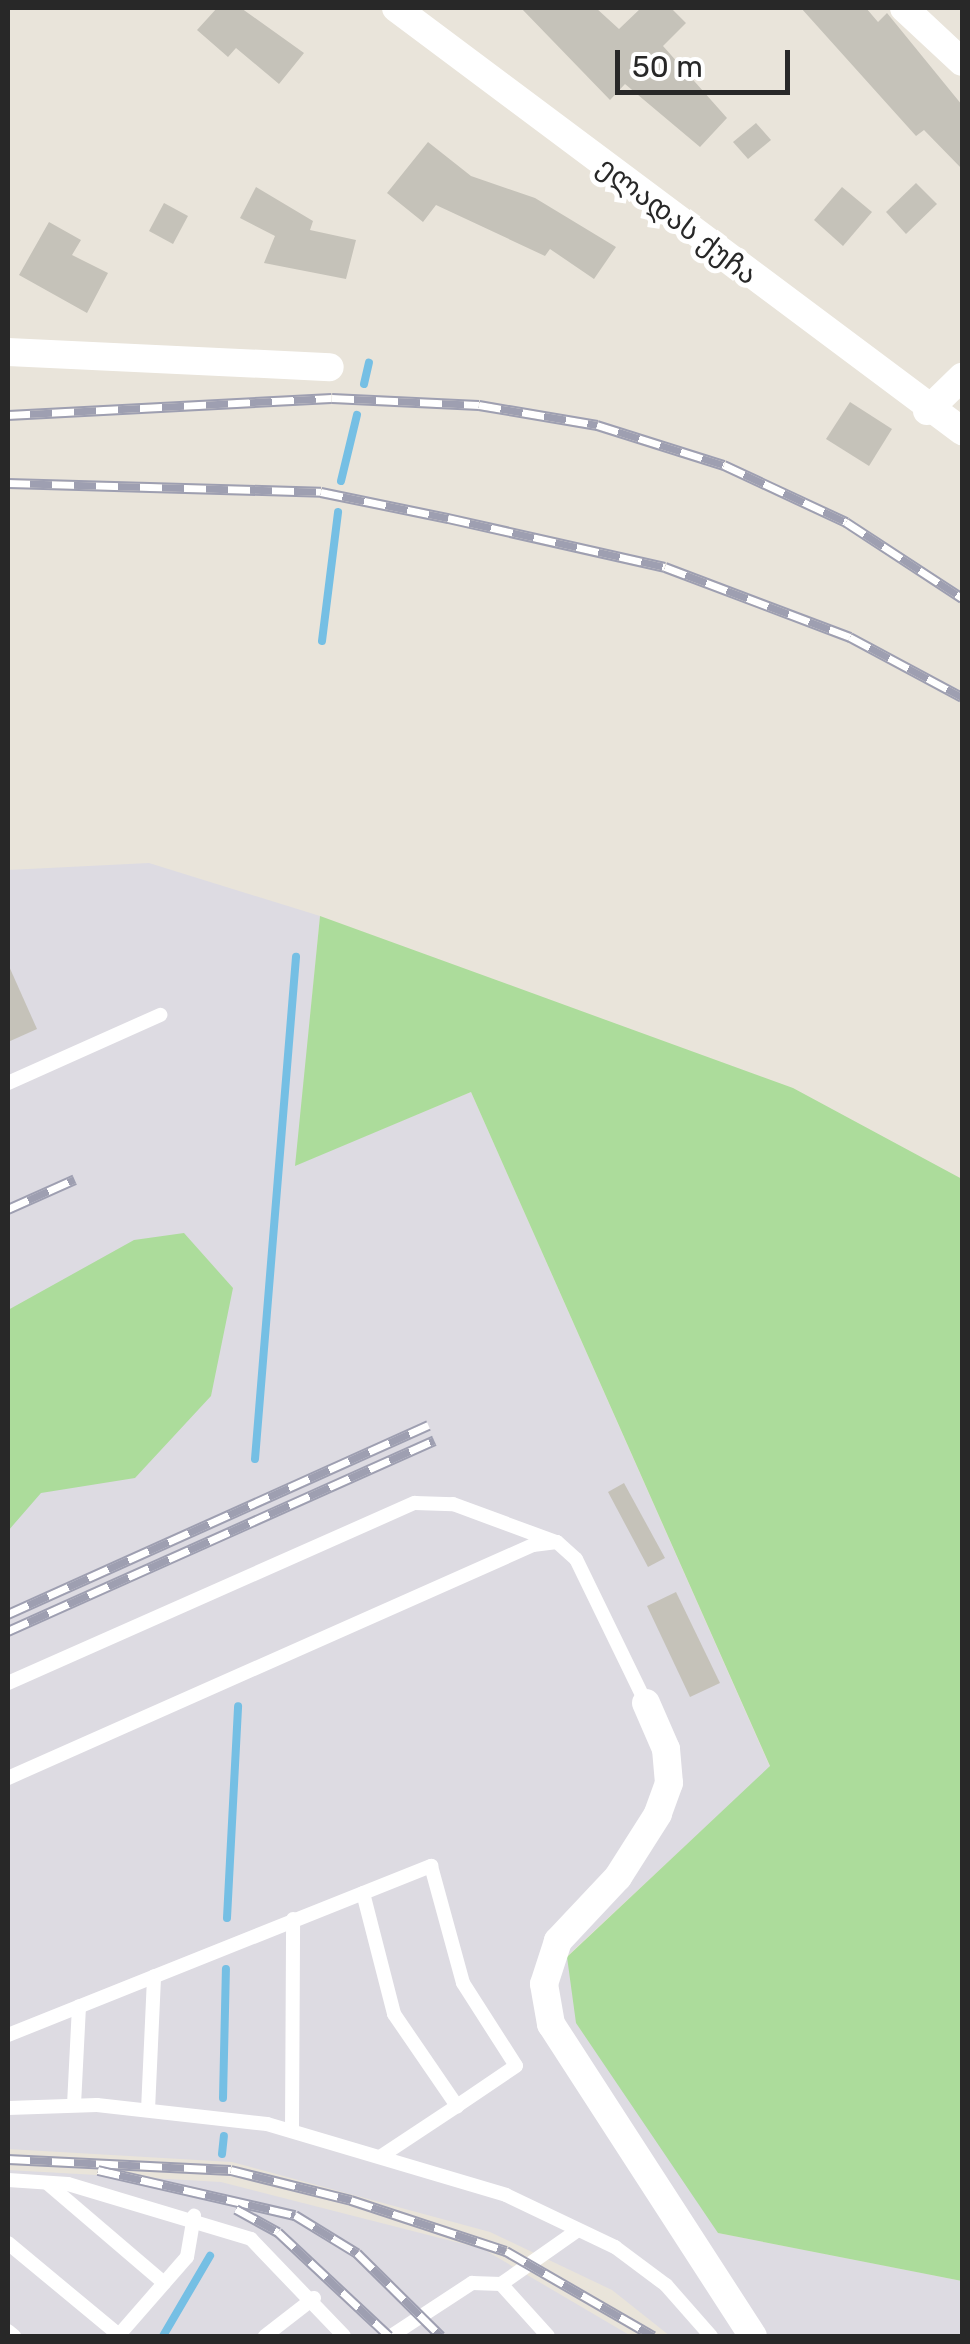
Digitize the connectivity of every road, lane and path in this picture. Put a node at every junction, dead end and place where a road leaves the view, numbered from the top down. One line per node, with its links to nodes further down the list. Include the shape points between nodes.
1 (396, 8): 7 (street, ელადას ქუჩა)
2 (904, 8): 3 (street)
3 (962, 62)
4 (8, 352): 5 (street)
5 (330, 367)
6 (962, 377): 7 (street)
7 (927, 411): 8 (street, ელადას ქუჩა)
8 (962, 430)
9 (160, 1016): 10 (lane)
10 (8, 1083)
11 (557, 1542): 12 (lane, via 453,1504 414,1503); 13 (lane, via 576,1559); 14 (lane)
12 (8, 1683)
13 (646, 1703): 42 (street, via 666,1749 669,1783 658,1814 618,1877 558,1941 544,1984 551,2024)
14 (8, 1778)
15 (363, 1892): 16 (lane); 21 (lane, via 394,2014); 21 (lane, via 431,1866 463,1983 516,2066)
16 (293, 1919): 17 (lane); 24 (lane)
17 (154, 1976): 18 (lane); 23 (lane)
18 (79, 2006): 19 (lane); 20 (lane)
19 (8, 2036)
20 (74, 2106): 22 (lane); 23 (lane)
21 (457, 2106): 25 (lane)
22 (8, 2108)
23 (148, 2110): 24 (lane)
24 (292, 2131): 25 (lane)
25 (380, 2157): 29 (lane, via 506,2195)
26 (8, 2180): 27 (lane)
27 (46, 2182): 28 (lane); 31 (lane)
28 (194, 2216): 31 (lane, via 187,2257); 33 (lane, via 251,2239)
29 (578, 2230): 32 (lane); 41 (lane, via 666,2285)
30 (8, 2242): 36 (lane)
31 (164, 2283): 36 (lane)
32 (501, 2284): 39 (lane, via 450,2291); 40 (lane)
33 (314, 2298): 37 (lane); 38 (lane)
34 (8, 2331): 35 (lane)
35 (14, 2336)
36 (118, 2336)
37 (265, 2336)
38 (344, 2336)
39 (391, 2336)
40 (548, 2336)
41 (711, 2336)
42 (753, 2336)

